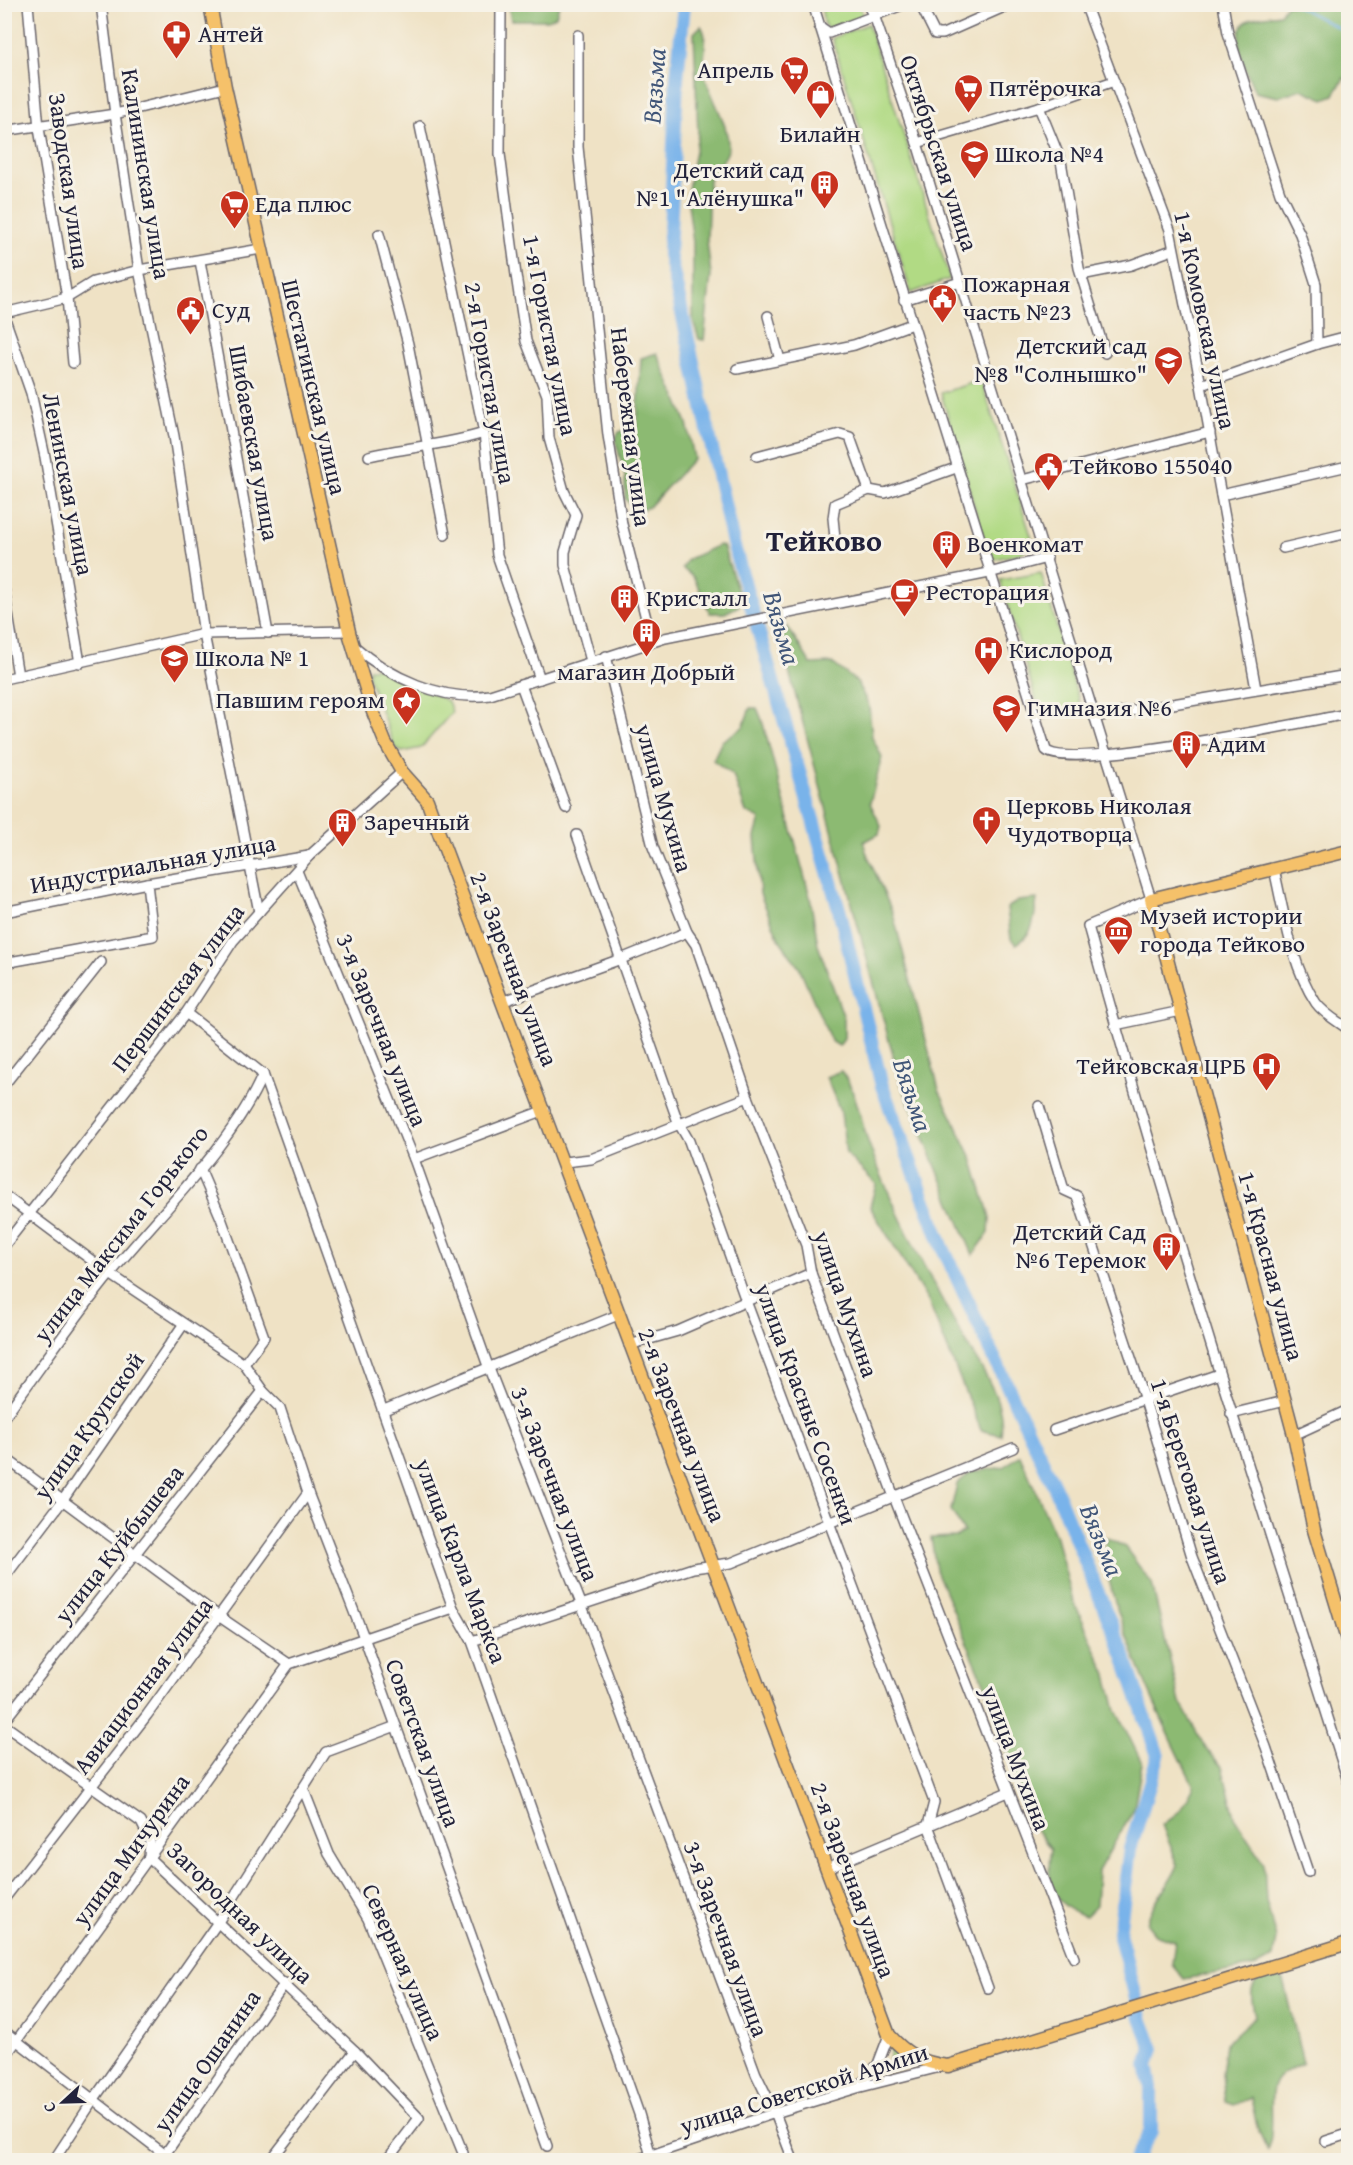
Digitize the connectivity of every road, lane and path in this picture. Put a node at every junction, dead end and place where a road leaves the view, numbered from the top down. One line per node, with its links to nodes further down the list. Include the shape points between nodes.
1 (28, 4): 20 (street, Заводская улица)
2 (101, 4): 18 (street, Калининская улица)
3 (210, 4): 16 (main road, Шестагинская улица)
4 (813, 4): 13 (street)
5 (867, 4): 12 (street, Октябрьская улица)
6 (905, 4): 12 (street)
7 (920, 4): 8 (street, via 935,34 943,34)
8 (1011, 4)
9 (1085, 4): 15 (street, 1-я Комовская улица)
10 (1223, 4): 36 (street, via 1228,33 1280,193 1300,234 1316,284)
11 (501, 7): 64 (street, 1-я Гористая улица, via 500,154 516,275 526,341 547,395 549,438 564,491 576,515 565,565)
12 (875, 18): 13 (street, via 829,33); 22 (street, Октябрьская улица)
13 (819, 25): 31 (street)
14 (578, 35): 62 (street, Набережная улица, via 578,147 609,435 622,524)
15 (1114, 81): 17 (street); 25 (street, 1-я Комовская улица, via 1170,230)
16 (225, 87): 18 (street); 24 (main road, Шестагинская улица)
17 (1039, 107): 22 (street); 28 (street, via 1061,160)
18 (115, 114): 20 (street); 27 (street, Калининская улица)
19 (420, 126): 43 (street, 2-я Гористая улица)
20 (39, 128): 21 (street); 30 (street, Заводская улица)
21 (4, 131)
22 (917, 143): 29 (street, Октябрьская улица)
23 (379, 234): 44 (street, via 408,344)
24 (261, 249): 26 (street); 61 (main road, Шестагинская улица)
25 (1173, 250): 28 (street, via 1131,265); 41 (street, 1-я Комовская улица)
26 (200, 261): 27 (street); 59 (street, Шибаевская улица)
27 (140, 270): 30 (street, via 93,282); 60 (street, Калининская улица, via 174,436)
28 (1081, 275): 37 (street)
29 (960, 282): 31 (street); 49 (street, Октябрьская улица)
30 (67, 298): 32 (street); 39 (street, Заводская улица)
31 (904, 300): 34 (street)
32 (4, 314): 65 (street, Ленинская улица, via 32,393)
33 (768, 316): 38 (street)
34 (912, 324): 38 (street, via 854,345); 48 (street)
35 (1348, 336): 36 (street)
36 (1317, 344): 41 (street)
37 (1105, 353)
38 (780, 360): 40 (street)
39 (73, 363)
40 (737, 369)
41 (1202, 385): 42 (street, 1-я Комовская улица)
42 (1210, 432): 49 (street); 51 (street, 1-я Комовская улица)
43 (484, 433): 44 (street); 71 (street, 2-я Гористая улица, via 497,555)
44 (427, 444): 45 (street); 53 (street)
45 (369, 456)
46 (757, 456): 50 (street, via 840,434 850,437)
47 (1348, 466): 51 (street)
48 (956, 468): 50 (street, via 885,493); 57 (street)
49 (1022, 480): 56 (street, Октябрьская улица)
50 (869, 490): 54 (street, via 835,504)
51 (1221, 495): 73 (street, 1-я Комовская улица)
52 (1348, 533): 55 (street)
53 (445, 535)
54 (835, 538)
55 (1283, 548)
56 (1047, 558): 57 (street); 75 (street, Октябрьская улица)
57 (989, 573): 62 (street); 76 (street, via 1046,750 1057,756)
58 (4, 589): 69 (street)
59 (268, 633): 60 (street); 61 (street)
60 (204, 634): 65 (street); 82 (street)
61 (350, 638): 66 (street); 67 (main road, Шестагинская улица)
62 (652, 642): 63 (street)
63 (606, 656): 64 (street); 89 (street, улица Мухина, via 653,847)
64 (591, 661): 71 (street)
65 (80, 663): 69 (street)
66 (380, 664): 67 (street); 72 (street, via 420,686 448,695 469,698)
67 (360, 669): 77 (main road, Шестагинская улица, via 373,712)
68 (1348, 675): 73 (street)
69 (18, 676): 70 (street)
70 (4, 679)
71 (540, 679): 72 (street)
72 (521, 685): 78 (street)
73 (1256, 689): 75 (street)
74 (1348, 714): 76 (street, via 1130,753)
75 (1094, 717): 76 (street, Октябрьская улица)
76 (1107, 753): 86 (street, Октябрьская улица)
77 (402, 772): 81 (street, Першинская улица); 93 (main road, 2-я Заречная улица, via 427,801)
78 (566, 808)
79 (577, 835): 90 (street, улица Красные Сосенки)
80 (1348, 855): 83 (main road)
81 (309, 856): 82 (street, Индустриальная улица); 84 (street, Першинская улица)
82 (250, 865): 85 (street, Индустриальная улица); 88 (street)
83 (1274, 869): 86 (main road); 97 (street, via 1306,984 1325,1012)
84 (297, 871): 88 (street, Першинская улица); 104 (street, 3-я Заречная улица)
85 (147, 883): 87 (street, Индустриальная улица); 92 (street, via 153,936)
86 (1151, 899): 94 (main road, 1-я Красная улица); 96 (street, via 1088,926)
87 (4, 912)
88 (259, 912): 95 (street, Першинская улица, via 233,941)
89 (687, 932): 90 (street); 100 (street, улица Мухина, via 696,945)
90 (621, 960): 93 (street); 103 (street, улица Красные Сосенки)
91 (102, 962): 99 (street)
92 (4, 963)
93 (504, 1001): 102 (main road, 2-я Заречная улица)
94 (1181, 1011): 96 (street); 121 (main road, 1-я Красная улица)
95 (186, 1013): 98 (street); 108 (street, Першинская улица)
96 (1115, 1025): 118 (street)
97 (1348, 1029)
98 (263, 1074): 106 (street, улица Максима Горького, via 254,1096); 122 (street, улица Карла Маркса)
99 (4, 1085)
100 (748, 1096): 103 (street); 110 (street, улица Мухина, via 806,1245)
101 (1039, 1106): 120 (street, 1-я Береговая улица, via 1064,1190 1077,1196)
102 (545, 1110): 104 (street); 105 (main road, 2-я Заречная улица)
103 (678, 1122): 105 (street, via 591,1159); 112 (street, улица Красные Сосенки, via 689,1141)
104 (414, 1159): 117 (street, 3-я Заречная улица)
105 (564, 1162): 113 (main road, 2-я Заречная улица)
106 (200, 1169): 111 (street, улица Максима Горького); 116 (street, via 264,1337)
107 (4, 1195): 108 (street)
108 (29, 1213): 109 (street, Першинская улица); 111 (street)
109 (4, 1246)
110 (811, 1273): 112 (street); 131 (street, улица Мухина)
111 (110, 1274): 114 (street); 125 (street, улица Максима Горького)
112 (746, 1301): 115 (street, via 678,1331); 133 (street, улица Красные Сосенки)
113 (618, 1315): 115 (main road, 2-я Заречная улица); 117 (street)
114 (183, 1325): 116 (street); 132 (street, улица Крупской)
115 (629, 1346): 135 (main road, 2-я Заречная улица)
116 (244, 1364): 119 (street, Советская улица)
117 (488, 1366): 122 (street); 138 (street, 3-я Заречная улица)
118 (1219, 1374): 120 (street); 124 (street)
119 (263, 1391): 130 (street, Советская улица, via 280,1408); 134 (street, улица Куйбышева)
120 (1145, 1400): 126 (street); 155 (street, 1-я Береговая улица, via 1192,1557 1266,1747)
121 (1285, 1401): 124 (street); 127 (main road, 1-я Красная улица)
122 (384, 1410): 139 (street, улица Карла Маркса)
123 (1348, 1410): 127 (street)
124 (1231, 1414): 148 (street)
125 (4, 1417)
126 (1054, 1430)
127 (1294, 1436): 140 (main road, 1-я Красная улица, via 1314,1530)
128 (1013, 1448): 131 (street)
129 (4, 1457): 132 (street)
130 (308, 1493): 141 (street, Авиационная улица); 142 (street, Советская улица)
131 (894, 1497): 133 (street); 151 (street, улица Мухина)
132 (63, 1500): 134 (street); 136 (street, улица Крупской)
133 (830, 1524): 135 (street, via 731,1563); 152 (street, улица Красные Сосенки, via 934,1802)
134 (136, 1556): 141 (street); 146 (street, улица Куйбышева)
135 (713, 1565): 138 (street, via 693,1568); 154 (main road, 2-я Заречная улица)
136 (4, 1578)
137 (1348, 1602): 140 (street)
138 (582, 1606): 143 (street); 170 (street, 3-я Заречная улица, via 756,2074)
139 (453, 1608): 142 (street); 143 (street, улица Карла Маркса)
140 (1337, 1609): 144 (main road, 1-я Красная улица)
141 (219, 1617): 145 (street); 149 (street, Авиационная улица)
142 (365, 1640): 145 (street); 147 (street, Советская улица)
143 (472, 1641): 175 (street, улица Карла Маркса)
144 (1348, 1643)
145 (289, 1664): 153 (street, улица Мичурина)
146 (4, 1723): 149 (street, Загородная улица)
147 (396, 1726): 150 (street, via 326,1752); 173 (street, Советская улица)
148 (1348, 1781)
149 (91, 1788): 153 (street, Загородная улица, via 141,1822 150,1840); 156 (street, Авиационная улица)
150 (303, 1788): 157 (street); 174 (street, Северная улица, via 329,1854 368,1919)
151 (1008, 1792): 152 (street); 159 (street, улица Мухина)
152 (928, 1825): 154 (street); 161 (street, улица Красные Сосенки)
153 (149, 1858): 157 (street, Загородная улица); 164 (street, улица Мичурина)
154 (826, 1868): 163 (main road, 2-я Заречная улица)
155 (1308, 1872)
156 (4, 1899)
157 (218, 1922): 160 (street, Загородная улица); 169 (street)
158 (1348, 1943): 167 (main road)
159 (1074, 1958)
160 (285, 1983): 165 (street, Загородная улица); 176 (street, улица Ошанина)
161 (988, 1988)
162 (4, 2031): 164 (street)
163 (889, 2035): 167 (main road, 2-я Заречная улица, via 913,2056); 168 (street, via 878,2064)
164 (18, 2041): 166 (street, улица Мичурина); 169 (street)
165 (355, 2051): 178 (street); 179 (street, Загородная улица, via 419,2118)
166 (4, 2058)
167 (948, 2066): 168 (street, улица Советской Армии)
168 (858, 2088): 170 (street, улица Советской Армии)
169 (94, 2099): 176 (street); 177 (street)
170 (775, 2113): 175 (street, улица Советской Армии); 181 (street, 3-я Заречная улица)
171 (1348, 2134): 172 (street)
172 (1326, 2141)
173 (546, 2146)
174 (463, 2153)
175 (651, 2156): 180 (street, улица Советской Армии)
176 (166, 2159)
177 (54, 2160)
178 (271, 2160)
179 (387, 2160)
180 (637, 2160)
181 (793, 2160)

